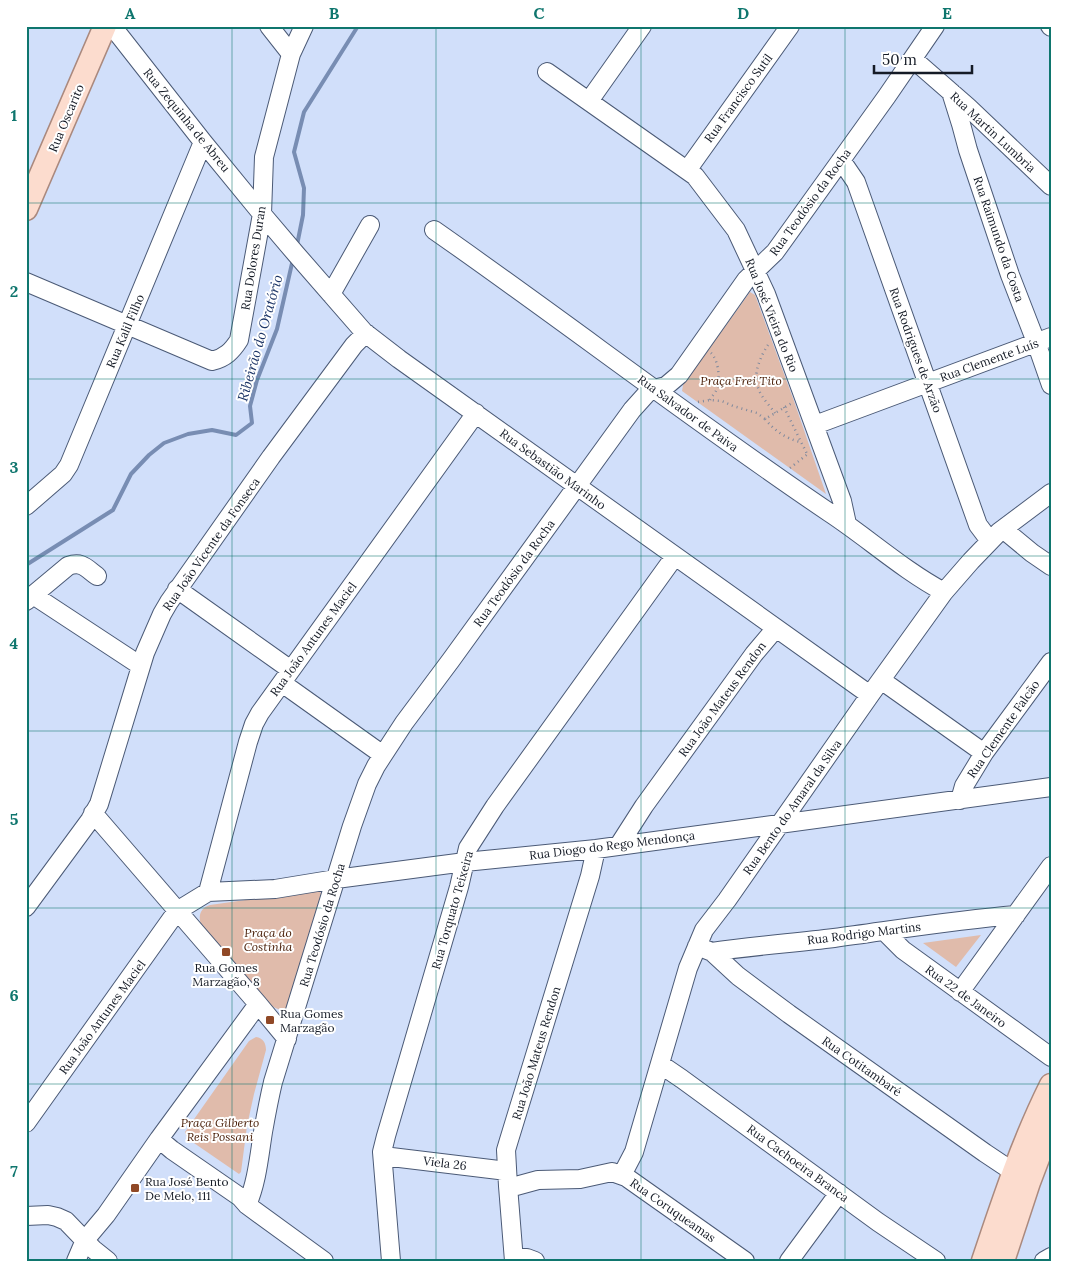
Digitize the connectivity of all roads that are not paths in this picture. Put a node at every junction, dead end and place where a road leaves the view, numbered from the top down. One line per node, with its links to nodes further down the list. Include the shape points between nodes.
1 (105, 26): 17 (main road, Rua Oscarito)
2 (112, 26): 13 (street, Rua Zequinha de Abreu)
3 (269, 26): 8 (street)
4 (304, 26): 8 (street, Rua Dolores Duran)
5 (642, 26): 12 (street)
6 (790, 26): 15 (street, Rua Francisco Sutil)
7 (929, 29): 9 (street, Rua Teodósio da Rocha)
8 (291, 54): 18 (street, Rua Dolores Duran, via 264,157)
9 (913, 59): 11 (street, Rua Martin Lumbria); 14 (street, Rua Teodósio da Rocha)
10 (547, 72): 12 (street, Rua José Vieira do Rio)
11 (951, 92): 16 (street, Rua Martin Lumbria); 26 (street, Rua Raimundo da Costa, via 1010,275)
12 (589, 101): 15 (street, Rua José Vieira do Rio)
13 (203, 142): 18 (street, Rua Zequinha de Abreu); 24 (street, Rua Kalil Filho)
14 (841, 160): 21 (street, Rua Teodósio da Rocha, via 775,252); 27 (street, Rua Rodrigues de Arzão, via 856,182)
15 (687, 170): 21 (street, Rua José Vieira do Rio, via 736,230)
16 (1051, 186)
17 (26, 209)
18 (262, 214): 23 (street, Rua Sebastião Marinho); 24 (street, Rua Dolores Duran, via 239,340 228,354 212,361)
19 (370, 225): 23 (street)
20 (434, 230): 29 (street, Rua Salvador de Paiva)
21 (756, 271): 29 (street, Rua Teodósio da Rocha, via 746,280 679,375 666,386); 31 (street, Rua José Vieira do Rio)
22 (26, 282): 24 (street)
23 (331, 294): 25 (street, Rua Sebastião Marinho)
24 (127, 326): 34 (street, Rua Kalil Filho, via 69,465)
25 (366, 333): 30 (street, Rua Sebastião Marinho); 40 (street, Rua João Vicente da Fonseca, via 289,433)
26 (1043, 340): 27 (street, Rua Clemente Luís); 28 (street, Rua Raimundo da Costa)
27 (928, 382): 31 (street, Rua Clemente Luís); 36 (street, Rua Rodrigues de Arzão, via 978,525)
28 (1051, 386)
29 (654, 389): 32 (street, Rua Teodósio da Rocha, via 632,410); 35 (street, Rua Salvador de Paiva)
30 (476, 413): 32 (street, Rua Sebastião Marinho); 46 (street, Rua João Antunes Maciel)
31 (817, 433): 35 (street, Rua José Vieira do Rio)
32 (577, 486): 37 (street, Rua Sebastião Marinho); 50 (street, Rua Teodósio da Rocha)
33 (1051, 493): 36 (street, Rua Bento do Amaral da Silva)
34 (26, 506)
35 (847, 524): 41 (street, Rua Salvador de Paiva)
36 (996, 535): 38 (street, Rua Rodrigues de Arzão); 41 (street, Rua Bento do Amaral da Silva)
37 (674, 556): 43 (street, Rua Sebastião Marinho); 57 (street, Rua Torquato Teixeira, via 495,806 468,848)
38 (1051, 566)
39 (97, 576): 42 (street, via 80,564 74,564)
40 (178, 590): 45 (street, Rua João Vicente da Fonseca, via 162,614); 46 (street)
41 (944, 592): 47 (street, Rua Bento do Amaral da Silva)
42 (30, 598): 45 (street)
43 (776, 628): 48 (street, Rua Sebastião Marinho); 55 (street, Rua João Mateus Rendon, via 730,686)
44 (1051, 662): 49 (street, Rua Clemente Falcão)
45 (141, 666): 53 (street, Rua João Vicente da Fonseca)
46 (287, 676): 50 (street); 60 (street, Rua João Antunes Maciel, via 254,724)
47 (881, 680): 48 (street, Rua Bento do Amaral da Silva); 49 (street)
48 (870, 695): 54 (street, Rua Bento do Amaral da Silva)
49 (984, 753): 52 (street, Rua Clemente Falcão, via 964,786)
50 (383, 755): 59 (street, Rua Teodósio da Rocha, via 367,784)
51 (1051, 787): 52 (street, Rua Diogo do Rego Mendonça)
52 (960, 800): 54 (street, Rua Diogo do Rego Mendonça)
53 (94, 813): 61 (street, Rua João Vicente da Fonseca); 62 (street)
54 (780, 824): 55 (street, Rua Diogo do Rego Mendonça); 65 (street, Rua Bento do Amaral da Silva, via 704,930)
55 (619, 845): 56 (street, Rua Diogo do Rego Mendonça)
56 (596, 849): 57 (street, Rua Diogo do Rego Mendonça); 78 (street, Rua João Mateus Rendon, via 508,1140)
57 (465, 862): 59 (street, Rua Diogo do Rego Mendonça); 75 (street, Rua Torquato Teixeira)
58 (1051, 866): 63 (street)
59 (336, 879): 60 (street, Rua Diogo do Rego Mendonça, via 275,889); 68 (street, Rua Teodósio da Rocha)
60 (208, 892): 62 (street, Rua Diogo do Rego Mendonça)
61 (26, 907)
62 (177, 911): 67 (street); 72 (street, Rua João Antunes Maciel)
63 (1016, 915): 64 (street, Rua Rodrigo Martins); 66 (street)
64 (884, 931): 65 (street, Rua Rodrigo Martins); 66 (street, Rua 22 de Janeiro, via 903,950)
65 (705, 949): 70 (street, Rua Bento do Amaral da Silva, via 688,968); 77 (street, Rua Cotitambaré, via 789,1014)
66 (960, 992): 69 (street, Rua 22 de Janeiro)
67 (258, 1004): 68 (street); 74 (street)
68 (287, 1039): 80 (street, Rua Teodósio da Rocha, via 273,1082)
69 (1051, 1057)
70 (660, 1064): 76 (street, Rua Bento do Amaral da Silva, via 634,1152); 79 (street, Rua Cachoeira Branca)
71 (1051, 1085): 77 (main road, via 1042,1103)
72 (26, 1123)
73 (1050, 1127): 77 (main road)
74 (159, 1139): 80 (street); 82 (street)
75 (382, 1156): 78 (street, Viela 26); 88 (street, Rua Torquato Teixeira)
76 (622, 1175): 78 (street, Rua Coruqueamas, via 612,1172 580,1179 538,1180 516,1186); 90 (street, Rua Coruqueamas)
77 (1021, 1177): 93 (main road); 94 (main road)
78 (508, 1178): 84 (street, Rua João Mateus Rendon)
79 (839, 1193): 91 (street); 92 (street, Rua Cachoeira Branca)
80 (247, 1205): 87 (street)
81 (26, 1216): 82 (street, via 57,1217 66,1221)
82 (85, 1240): 85 (street); 86 (street)
83 (1051, 1256): 95 (street)
84 (514, 1259): 89 (street)
85 (76, 1261)
86 (108, 1261)
87 (324, 1261)
88 (391, 1261)
89 (535, 1261)
90 (745, 1261)
91 (789, 1261)
92 (936, 1261)
93 (983, 1261)
94 (1003, 1261)
95 (1044, 1261)

